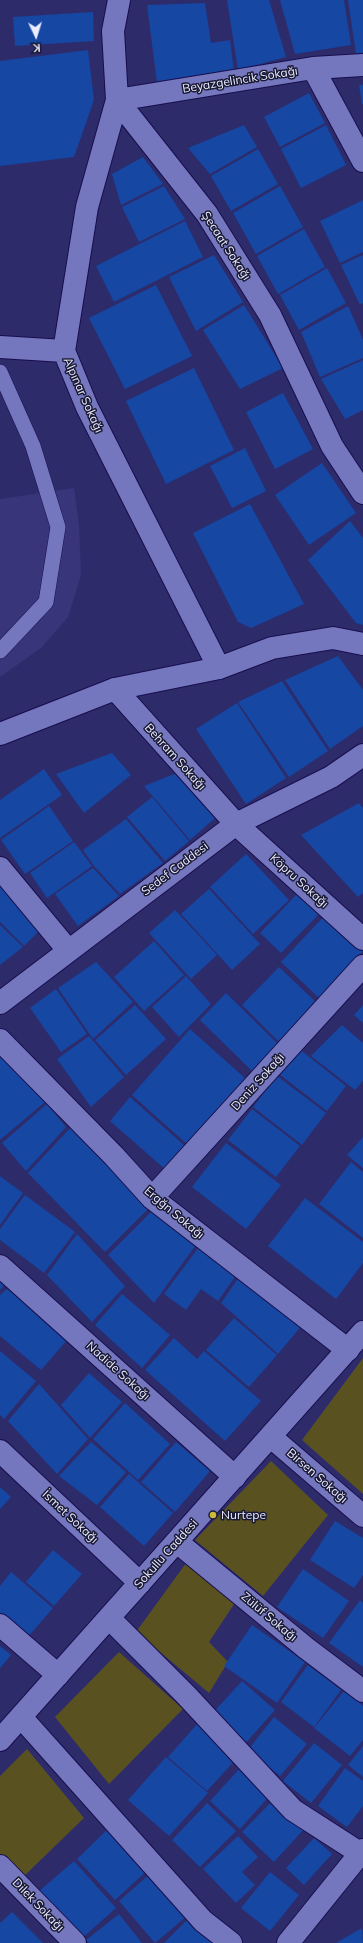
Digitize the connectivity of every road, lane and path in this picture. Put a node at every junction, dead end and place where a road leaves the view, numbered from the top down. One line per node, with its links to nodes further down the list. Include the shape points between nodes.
1 (119, 0): 4 (street, via 113,31)
2 (363, 65): 3 (street, Beyazgelincik Sokağı)
3 (313, 68): 4 (street, Beyazgelincik Sokağı); 5 (street)
4 (117, 100): 7 (street, Alpınar Sokağı, via 87,207); 9 (street, Şecaat Sokağı, via 207,214 270,315 332,446)
5 (363, 161)
6 (0, 347): 7 (street)
7 (64, 351): 12 (street, Alpınar Sokağı, via 87,407)
8 (0, 372): 11 (lane, via 33,446 58,527 46,602)
9 (363, 493)
10 (363, 644): 12 (street, via 326,639 272,648)
11 (0, 651)
12 (219, 668): 13 (street)
13 (115, 690): 14 (street); 16 (street, Behram Sokağı)
14 (0, 734)
15 (363, 755): 16 (street, Sedef Caddesi, via 331,777)
16 (236, 824): 18 (street, Köpru Sokağı); 19 (street, Sedef Caddesi)
17 (0, 868): 19 (street)
18 (363, 939)
19 (68, 950): 21 (street, Sedef Caddesi)
20 (363, 966): 23 (street, Deniz Sokağı)
21 (0, 1003)
22 (0, 1040): 23 (street, Ergğn Sokağı)
23 (152, 1198): 26 (street, Ergğn Sokağı)
24 (0, 1266): 29 (street, Nadide Sokağı)
25 (363, 1332): 26 (street, Sokullu Caddesi)
26 (348, 1350): 27 (street, Sokullu Caddesi)
27 (271, 1437): 29 (street, Sokullu Caddesi); 30 (street, Birsen Sokağı)
28 (0, 1451): 32 (street, İsmet Sokağı)
29 (235, 1477): 31 (street, Sokullu Caddesi)
30 (363, 1516)
31 (177, 1542): 32 (street, Sokullu Caddesi); 36 (street, Zülüf Sokağı, via 306,1648)
32 (140, 1583): 33 (street, Sokullu Caddesi)
33 (108, 1618): 35 (street, Sokullu Caddesi); 39 (street, via 186,1695 293,1810)
34 (0, 1625): 35 (street)
35 (58, 1675): 37 (street, Sokullu Caddesi)
36 (363, 1691)
37 (20, 1717): 38 (street, Sokullu Caddesi); 42 (street, via 203,1921)
38 (0, 1740)
39 (362, 1853): 43 (street)
40 (0, 1866): 41 (street, Dilek Sokağı)
41 (75, 1943)
42 (231, 1943)
43 (288, 1943)

